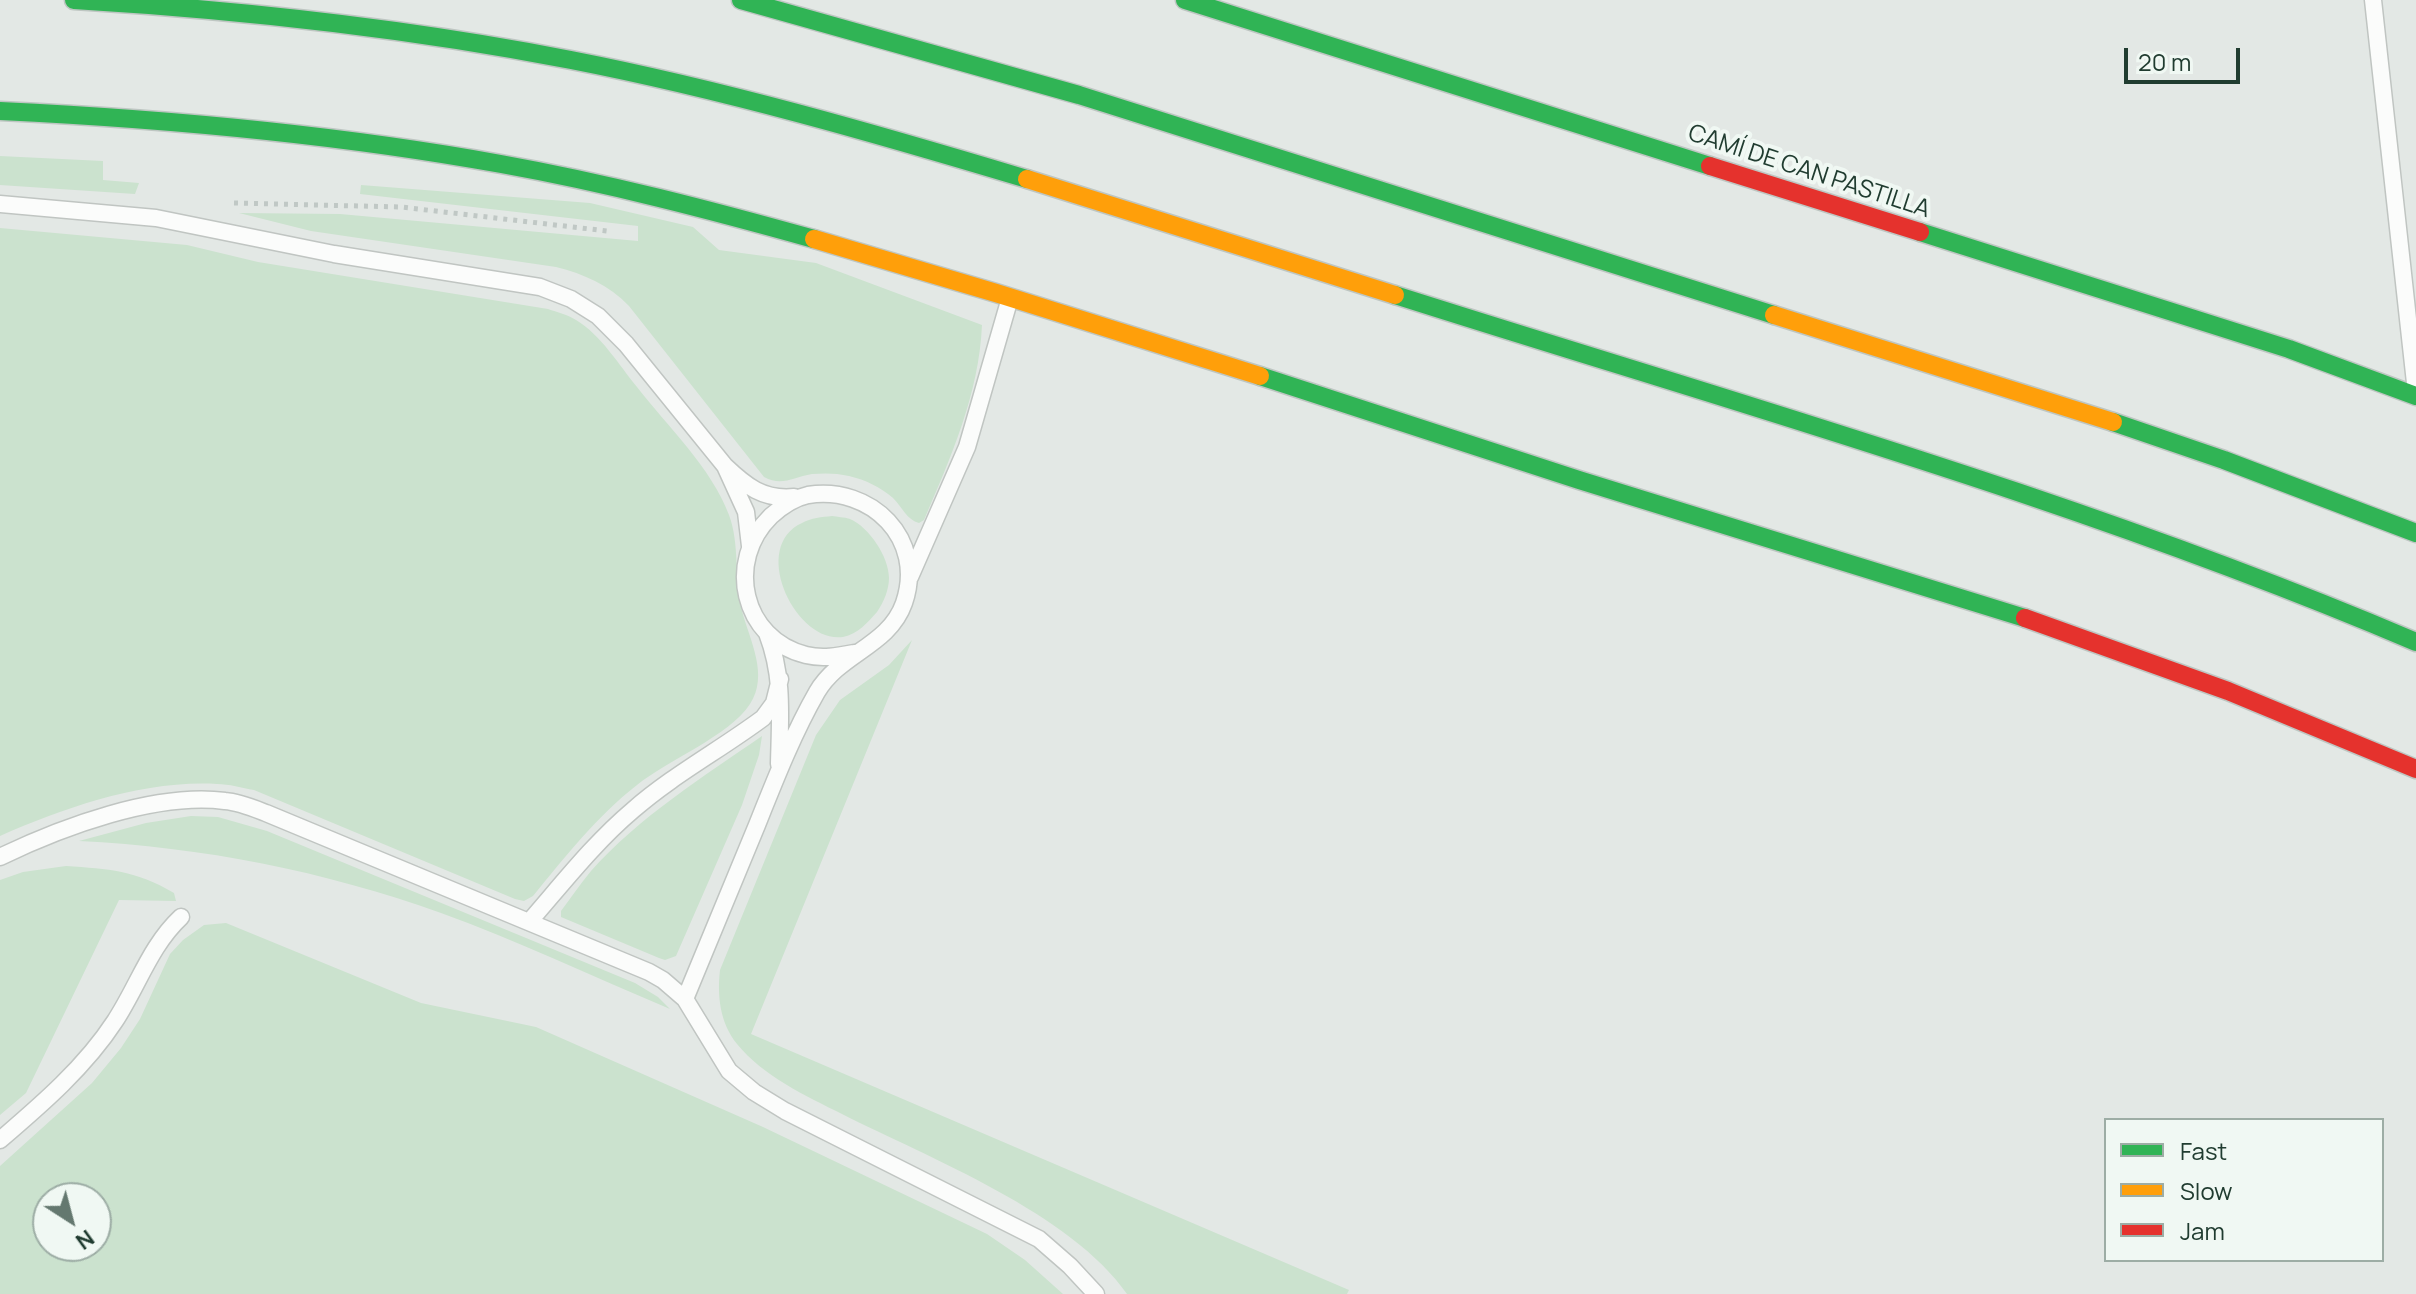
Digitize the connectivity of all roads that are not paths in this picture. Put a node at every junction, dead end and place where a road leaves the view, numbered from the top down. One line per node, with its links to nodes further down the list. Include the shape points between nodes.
1 (74, 0): 15 (main road, via 215,10 426,35 637,74 830,121 1230,242 2030,497 2234,567)
2 (741, 0): 11 (main road, via 1062,89 1877,346 2147,432)
3 (1185, 0): 8 (main road, CAMÍ DE CAN PASTILLA, via 2289,349)
4 (2373, 0): 8 (lane)
5 (0, 111): 7 (main road, via 372,142 506,165 743,219)
6 (0, 204): 9 (lane, via 156,218 540,287 598,316)
7 (1010, 297): 13 (lane, via 967,447); 18 (main road, via 2161,664)
8 (2416, 395)
9 (725, 466): 10 (lane, via 764,495); 12 (lane, via 746,512)
10 (804, 496): 12 (lane, via 780,508); 13 (lane, via 856,498 878,511 896,530 907,554)
11 (2416, 533)
12 (750, 546): 14 (lane, via 744,568 746,591)
13 (909, 579): 16 (lane, via 893,624)
14 (766, 632): 16 (lane, via 807,655 831,658); 17 (lane)
15 (2416, 642)
16 (854, 653): 19 (lane, via 818,692)
17 (780, 679): 19 (lane); 22 (lane, via 774,703 763,718 634,809 600,839)
18 (2416, 769)
19 (779, 770): 23 (lane)
20 (0, 857): 22 (lane, via 58,831 115,814 163,803 226,801)
21 (181, 917): 24 (lane, via 152,951 134,991 84,1062)
22 (529, 922): 23 (lane, via 649,972)
23 (685, 999): 25 (lane, via 729,1071 754,1092 1039,1239)
24 (0, 1140)
25 (1096, 1294)

